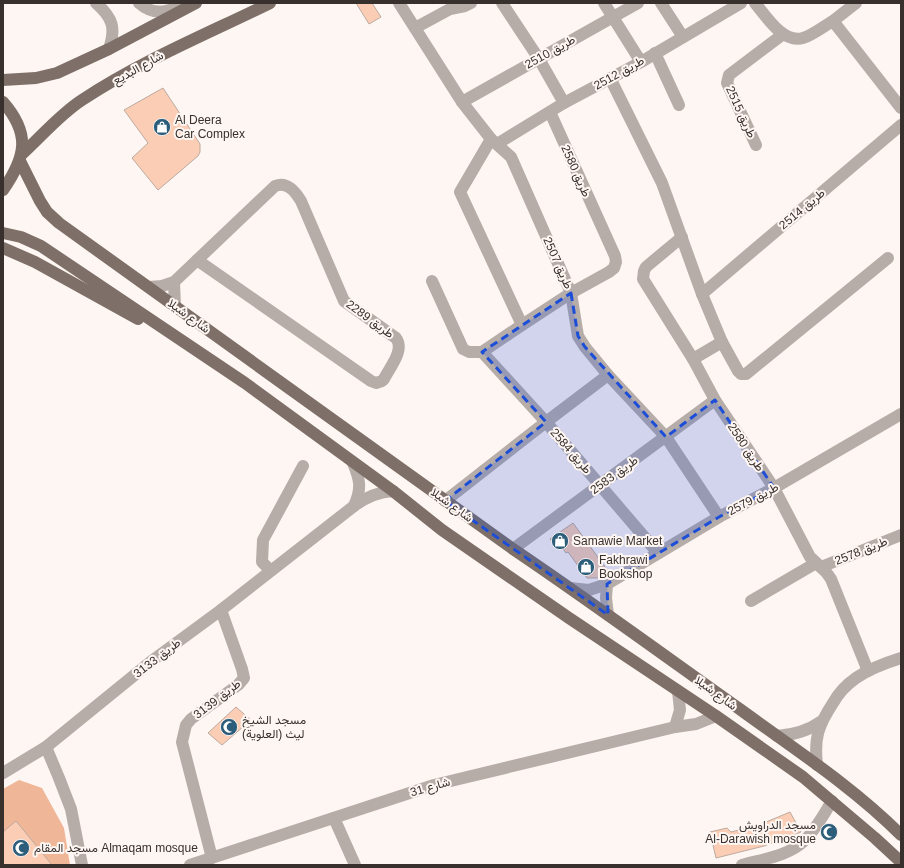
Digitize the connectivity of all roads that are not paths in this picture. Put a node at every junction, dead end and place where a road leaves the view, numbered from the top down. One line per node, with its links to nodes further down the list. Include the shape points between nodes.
1 (96, 3): 20 (street, via 112,23)
2 (139, 3): 3 (street, via 146,9 163,12)
3 (190, 3)
4 (196, 3): 20 (main road)
5 (270, 3): 35 (main road, شارع البديع, via 156,58 82,100 61,116)
6 (399, 3): 17 (street, طريق 2507)
7 (471, 3): 17 (street, via 445,12)
8 (502, 3): 22 (street)
9 (604, 3): 15 (street)
10 (638, 3): 15 (street, طريق 2510)
11 (661, 3): 19 (street)
12 (741, 3): 19 (street, طريق 2512)
13 (755, 3): 18 (street)
14 (856, 3): 16 (street)
15 (613, 17): 22 (street, طريق 2510); 23 (street)
16 (834, 21): 18 (street, via 803,38 795,39); 30 (street)
17 (415, 28): 27 (street, طريق 2507)
18 (782, 35): 34 (street, طريق 2515, via 727,79)
19 (683, 37): 21 (street, طريق 2512)
20 (109, 49): 25 (main road, via 57,73 36,78)
21 (655, 53): 23 (street, طريق 2512); 29 (street)
22 (539, 59): 27 (street, طريق 2510); 28 (street)
23 (640, 62): 24 (street, طريق 2512)
24 (610, 78): 28 (street, طريق 2512); 38 (street, via 662,183)
25 (3, 80)
26 (3, 102): 35 (main road, via 12,112 22,134)
27 (462, 102): 33 (street, طريق 2507)
28 (564, 103): 31 (street, طريق 2512)
29 (680, 105)
30 (901, 108)
31 (550, 112): 33 (street, طريق 2512); 45 (street, طريق 2580, via 616,262 609,272)
32 (901, 125): 46 (street, طريق 2514)
33 (494, 141): 45 (street, طريق 2507, via 511,157); 48 (street, via 460,192)
34 (756, 145)
35 (20, 158): 36 (main road, via 15,173); 44 (main road, شارع شيلا, via 47,212)
36 (3, 190)
37 (3, 233): 49 (main road, شارع شيلا, via 21,237 41,246)
38 (682, 237): 46 (street); 52 (street, طريق 2580, via 646,267 643,275 645,283)
39 (3, 248): 49 (main road, via 35,262 138,319)
40 (888, 258): 50 (street, via 746,374 738,371)
41 (197, 260): 41 (street, طريق 2289, via 371,381 376,383 384,379 400,348 398,341 344,301 301,201 292,189 285,185 274,186); 43 (street, طريق 2289)
42 (432, 281): 51 (street, via 463,349 469,352)
43 (174, 282): 44 (street, طريق 2289); 47 (street)
44 (148, 288): 47 (main road, شارع شيلا)
45 (572, 293): 48 (street); 53 (street, طريق 2507, via 578,336)
46 (702, 294): 50 (street)
47 (175, 306): 63 (main road, شارع شيلا)
48 (522, 325): 51 (street)
49 (175, 334): 58 (main road, شارع شيلا)
50 (722, 342): 52 (street)
51 (482, 352): 56 (street, طريق 2584)
52 (693, 359): 54 (street, طريق 2580)
53 (608, 375): 56 (street, طريق 2584); 57 (street, طريق 2507)
54 (716, 400): 57 (street, طريق 2583); 61 (street, طريق 2580)
55 (901, 414): 61 (street, طريق 2579)
56 (546, 422): 60 (street, طريق 2584); 63 (street, طريق 2584)
57 (666, 437): 60 (street, طريق 2583); 65 (street, طريق 2507)
58 (353, 463): 62 (main road, شارع شيلا); 64 (street, via 360,486)
59 (303, 466): 70 (street, via 263,540 262,562)
60 (600, 485): 67 (street, طريق 2583); 68 (street, طريق 2584)
61 (774, 488): 65 (street, طريق 2579); 69 (street, طريق 2580, via 806,549)
62 (393, 491): 64 (street, طريق 3133, via 373,495); 78 (main road, شارع شيلا, via 442,530)
63 (445, 501): 67 (main road, شارع شيلا)
64 (354, 506): 70 (street, طريق 3133)
65 (718, 517): 68 (street, طريق 2579)
66 (901, 535): 69 (street, طريق 2578)
67 (513, 549): 72 (main road, شارع شيلا)
68 (658, 553): 71 (street, طريق 2579)
69 (818, 565): 73 (street, طريق 2578); 77 (street, طريق 2580, via 831,579)
70 (270, 570): 74 (street, طريق 3133)
71 (607, 584): 72 (street, طريق 2579, via 589,590); 75 (street)
72 (570, 588): 75 (main road, شارع شيلا)
73 (751, 600)
74 (221, 610): 83 (street, طريق 3133, via 153,660); 89 (street, طريق 3139, via 244,678 191,719 186,726 182,742)
75 (608, 615): 82 (main road, شارع شيلا)
76 (901, 658): 77 (street)
77 (868, 671): 80 (street, via 846,687)
78 (678, 691): 79 (main road, شارع شيلا); 81 (street, via 680,710)
79 (716, 716): 81 (street, شارع 31, via 696,724); 86 (main road, شارع شيلا, via 803,777)
80 (822, 721): 82 (street, via 798,733); 84 (street, via 816,742)
81 (675, 727): 87 (street, شارع 31, via 434,785)
82 (777, 736): 84 (main road, شارع شيلا)
83 (46, 747): 85 (street, طريق 3133); 91 (street, via 71,809)
84 (817, 765): 88 (main road, شارع شيلا)
85 (3, 773)
86 (832, 801): 90 (main road, شارع شيلا); 94 (street, via 812,832 799,845 782,854)
87 (334, 818): 89 (street, شارع 31); 93 (street)
88 (901, 835)
89 (212, 858): 92 (street, شارع 31)
90 (901, 862)
91 (82, 865)
92 (190, 865)
93 (355, 865)
94 (742, 865)

